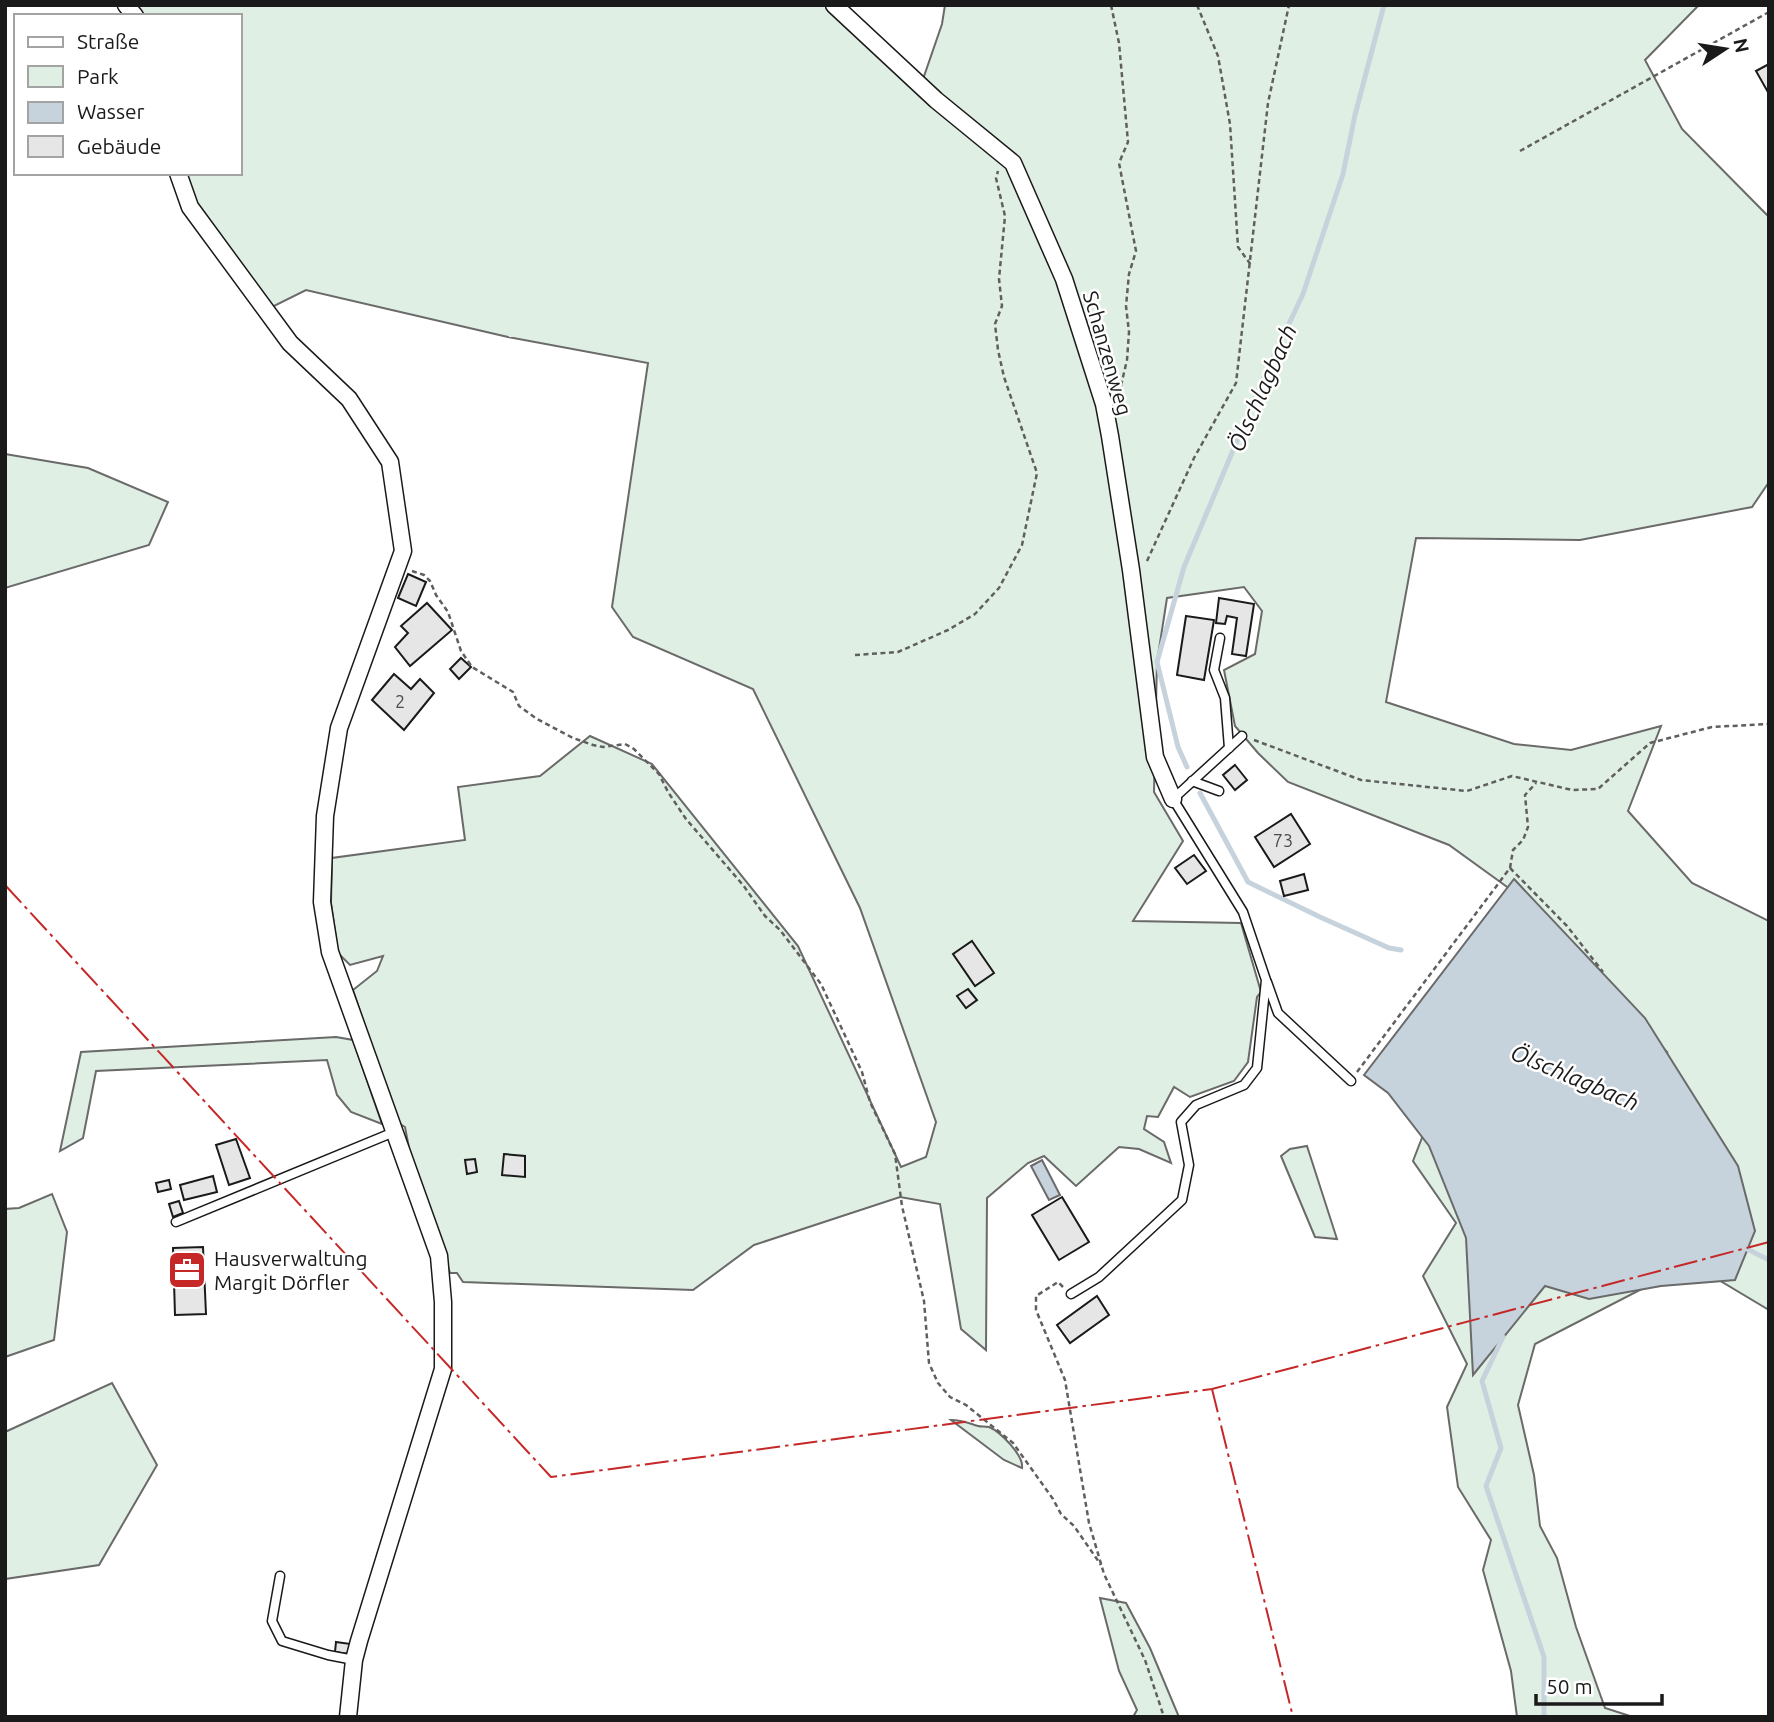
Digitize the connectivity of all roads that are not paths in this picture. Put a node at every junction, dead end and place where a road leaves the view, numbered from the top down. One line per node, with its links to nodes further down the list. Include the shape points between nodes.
1 (834, 5): 8 (street, Schanzenweg, via 936,100 1013,163 1064,279 1104,404 1134,590 1154,757)
2 (179, 175): 11 (street, via 190,207 290,343 349,399 390,462 403,551 339,728 325,816 322,902 330,952)
3 (1220, 638): 5 (lane, via 1214,670 1225,698)
4 (1242, 736): 5 (lane)
5 (1229, 748): 6 (lane)
6 (1192, 781): 7 (lane); 8 (lane)
7 (1219, 791)
8 (1173, 799): 9 (lane, via 1243,912)
9 (1266, 980): 10 (lane, via 1278,1013); 13 (lane, via 1257,1068 1244,1085 1196,1105 1181,1122 1189,1165 1182,1200 1099,1278)
10 (1351, 1080)
11 (394, 1132): 12 (lane); 15 (street, via 439,1256 443,1369)
12 (176, 1222)
13 (1070, 1294)
14 (280, 1576): 15 (lane, via 272,1621 282,1641)
15 (354, 1660): 16 (street)
16 (348, 1717)

